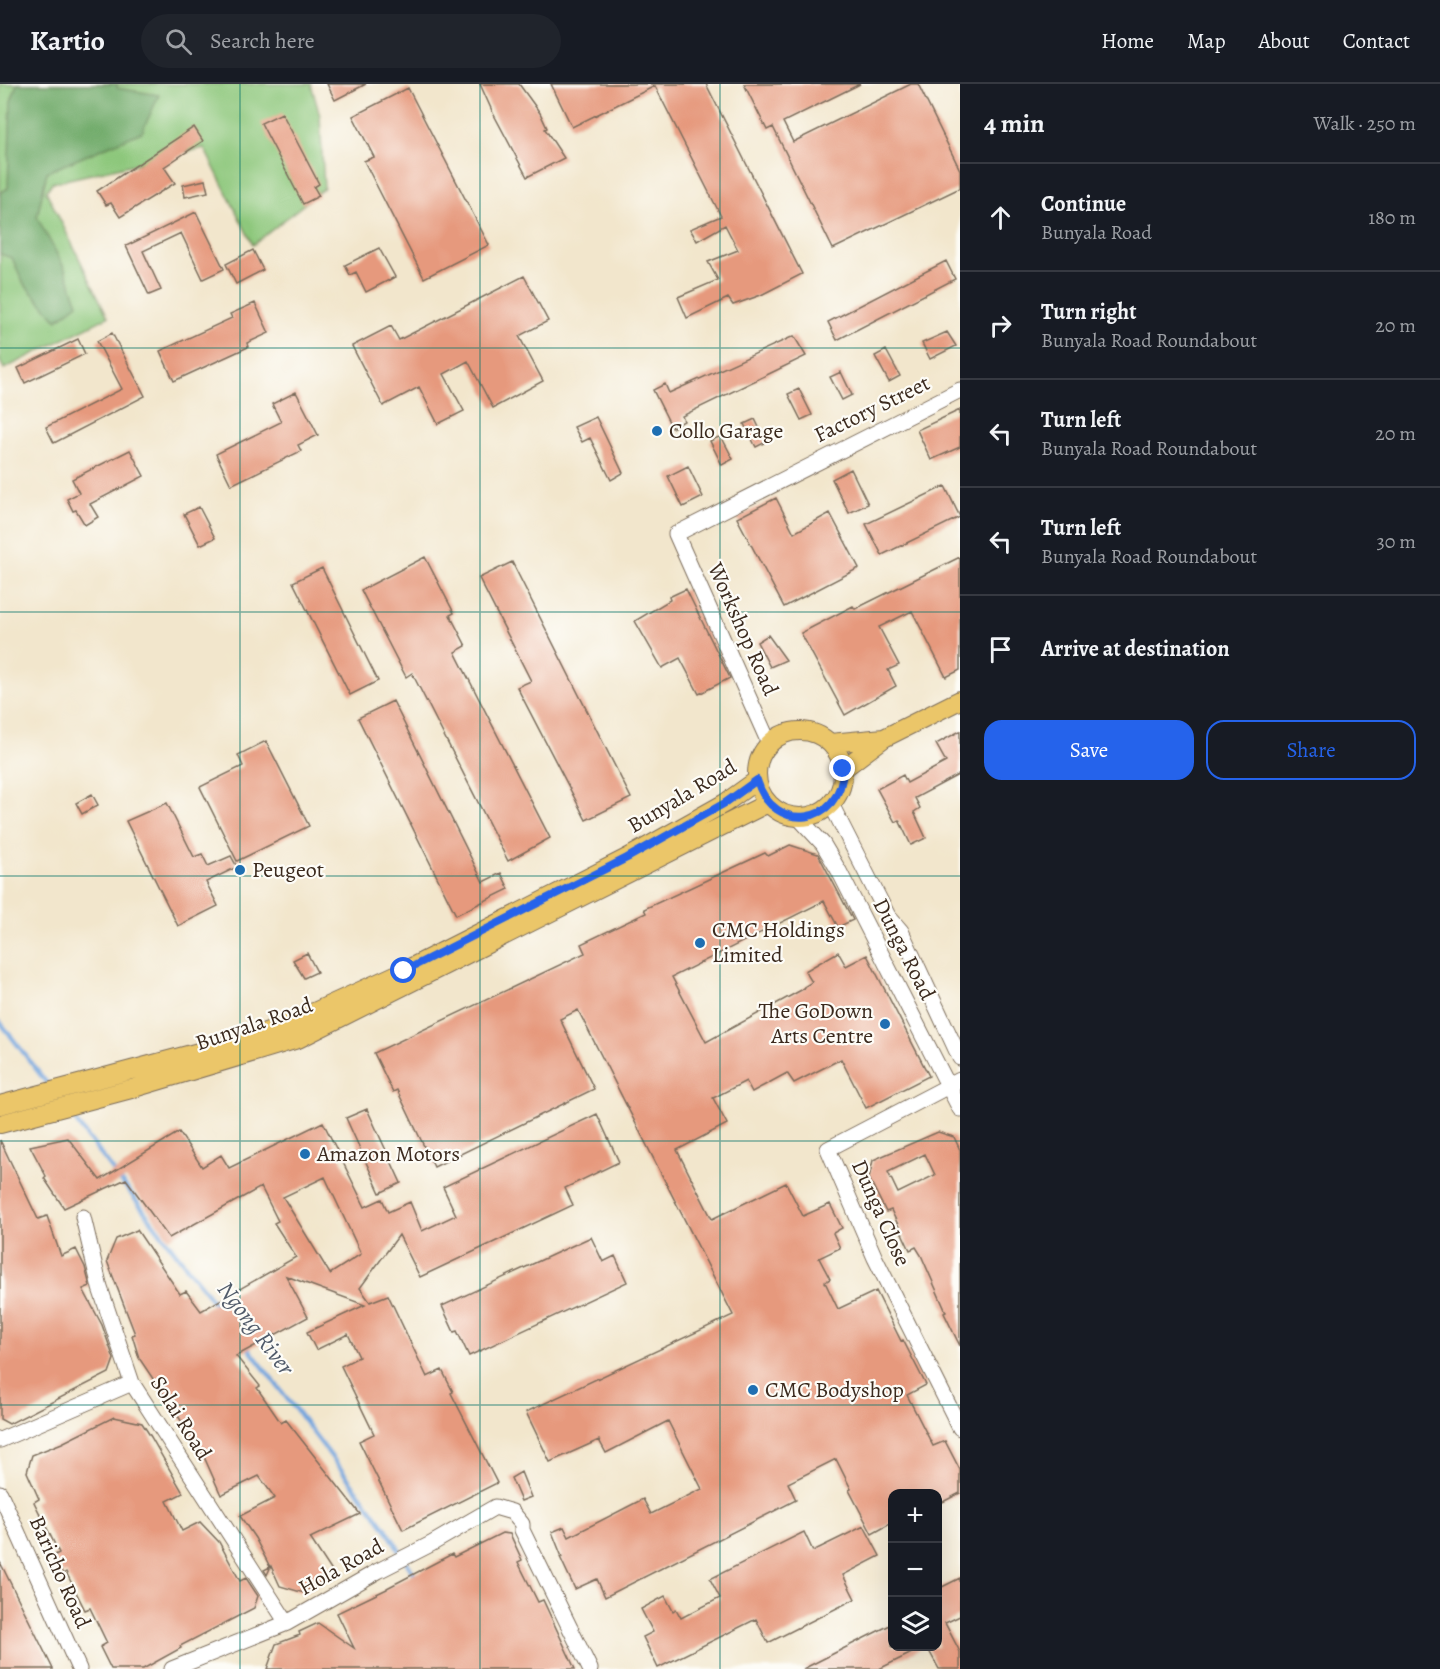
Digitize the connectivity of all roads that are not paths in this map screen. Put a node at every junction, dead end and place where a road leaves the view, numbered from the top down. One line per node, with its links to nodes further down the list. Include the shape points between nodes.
1 (960, 390): 2 (street, Factory Street)
2 (676, 534): 5 (street, Workshop Road)
3 (960, 700): 4 (main road)
4 (884, 738): 6 (main road); 7 (main road)
5 (769, 743): 6 (main road, via 783,734 800,731 816,734); 8 (main road, via 759,760)
6 (830, 743): 7 (main road)
7 (843, 769): 10 (main road, via 839,793)
8 (757, 780): 9 (main road); 14 (main road, Bunyala Road, via 725,803 627,858 404,971 290,1023 244,1040)
9 (768, 803): 11 (main road, via 782,813); 16 (main road, Bunyala Road, via 298,1039)
10 (831, 804): 11 (main road, via 816,814); 12 (street, Dunga Road, via 888,916 901,931)
11 (798, 817): 13 (street, Dunga Road, via 823,844 839,871)
12 (960, 1058)
13 (954, 1083): 15 (street, Dunga Road); 19 (street, Dunga Close, via 828,1149 875,1258)
14 (0, 1105)
15 (960, 1109)
16 (0, 1124)
17 (83, 1216): 18 (street, Solai Road, via 100,1288)
18 (132, 1383): 20 (street); 22 (street, Solai Road)
19 (960, 1428)
20 (0, 1440)
21 (0, 1493): 23 (street, Baricho Road)
22 (287, 1623): 24 (street, Hola Road); 25 (street, Hola Road, via 495,1507 512,1512 522,1524)
23 (79, 1669)
24 (172, 1669)
25 (590, 1669)

